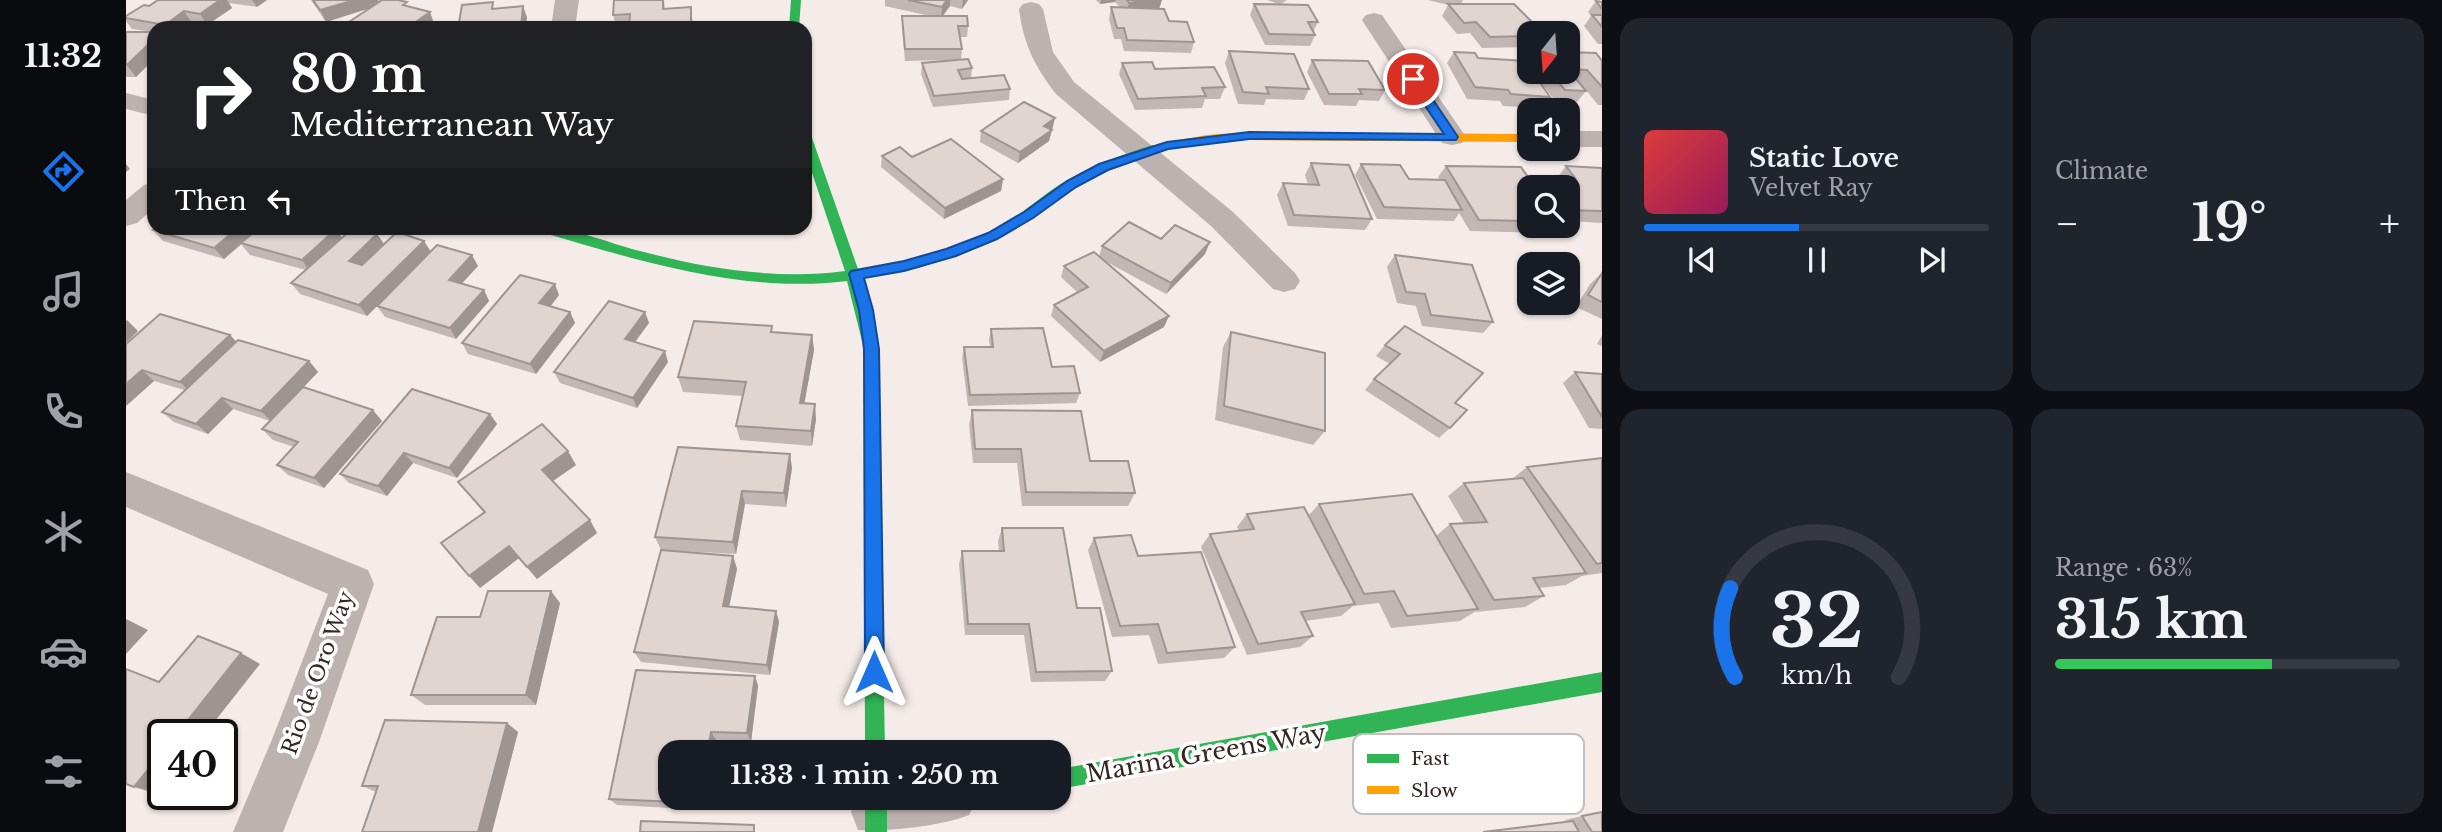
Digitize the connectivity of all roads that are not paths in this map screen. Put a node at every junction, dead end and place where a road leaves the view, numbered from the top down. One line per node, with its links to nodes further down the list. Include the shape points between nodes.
1 (567, 0): 5 (street)
2 (796, 0): 6 (street)
3 (1031, 9): 13 (street, via 1037,46 1047,67 1065,88)
4 (1374, 20): 9 (street)
5 (564, 21)
6 (794, 21)
7 (126, 101): 8 (street)
8 (147, 106)
9 (1452, 137): 10 (street); 13 (street, via 1238,136)
10 (1517, 138)
11 (1580, 139): 12 (street)
12 (1602, 139)
13 (1141, 152): 18 (street, via 1072,184 992,236 951,253); 19 (street, via 1222,219)
14 (812, 159): 18 (street)
15 (147, 198): 16 (street)
16 (126, 216)
17 (568, 235): 18 (street, via 699,270 750,277)
18 (856, 274): 22 (street, via 872,349)
19 (1284, 281)
20 (126, 489): 26 (street, Rio de Oro Way, via 353,583)
21 (1602, 682): 23 (street, Marina Greens Way)
22 (875, 740)
23 (1071, 777)
24 (895, 810): 25 (street)
25 (876, 814)
26 (257, 832)

